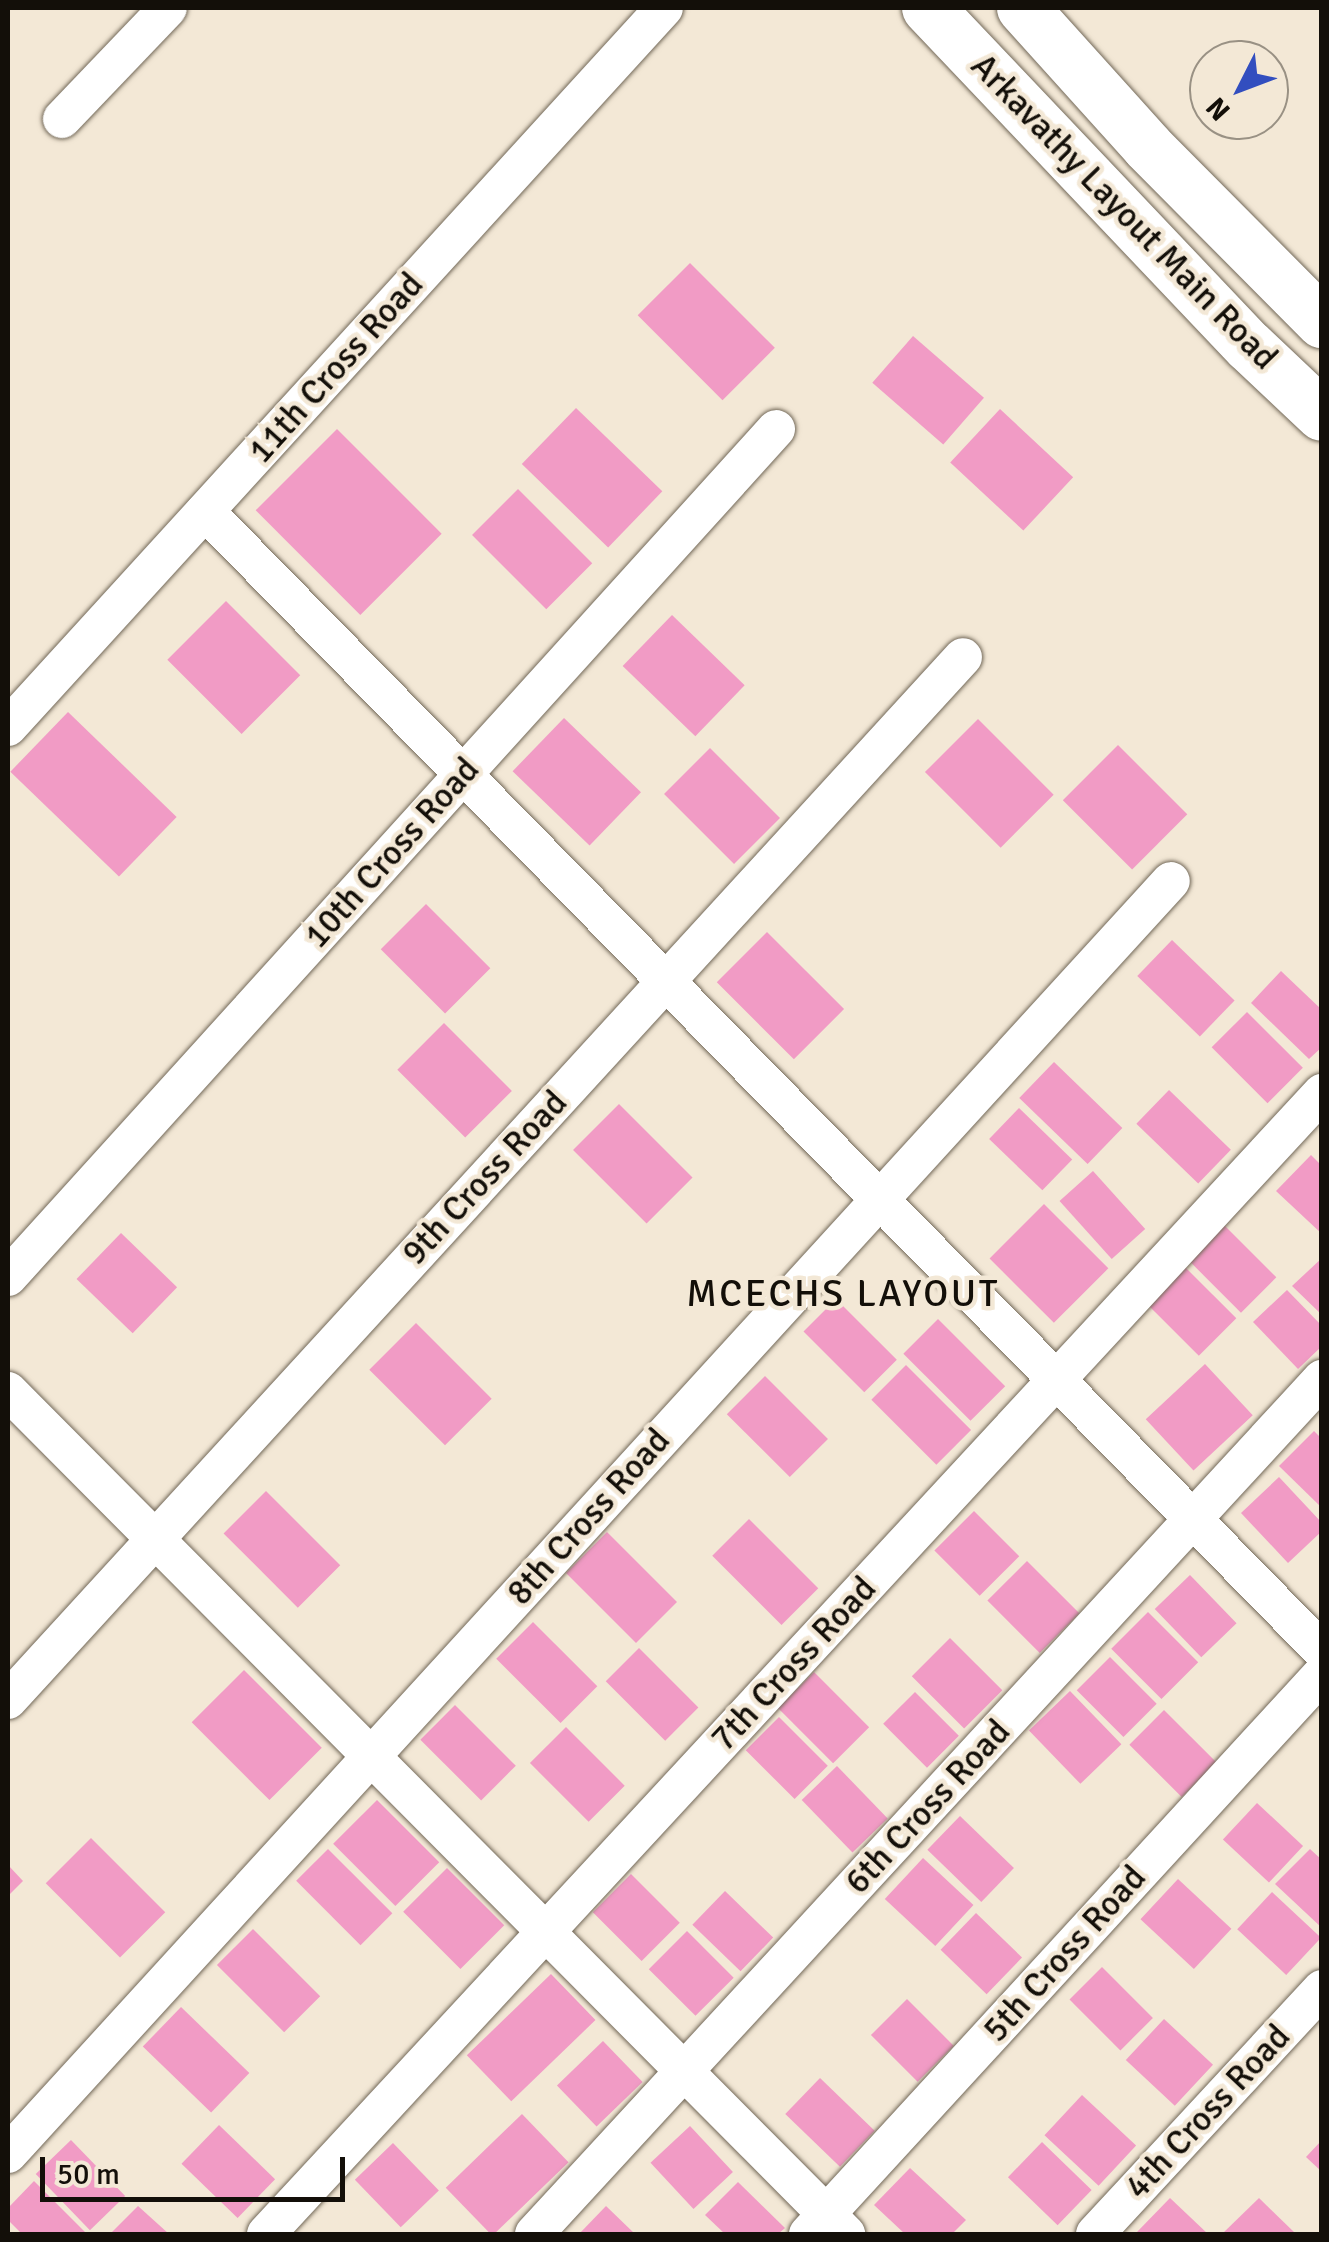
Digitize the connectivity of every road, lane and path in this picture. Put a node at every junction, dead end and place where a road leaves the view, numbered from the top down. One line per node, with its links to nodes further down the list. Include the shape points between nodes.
1 (168, 8): 5 (street)
2 (664, 8): 9 (street, 11th Cross Road)
3 (928, 8): 7 (main road, Arkavathy Layout Main Road, via 1249,346)
4 (1023, 8): 6 (main road, Arkavathy Layout Main Road, via 1148,147)
5 (62, 119)
6 (1322, 322)
7 (1322, 414)
8 (776, 429): 12 (street, 10th Cross Road)
9 (206, 510): 11 (street, 11th Cross Road); 12 (street)
10 (963, 657): 14 (street, 9th Cross Road)
11 (8, 728)
12 (464, 774): 14 (street); 17 (street, 10th Cross Road)
13 (1171, 882): 16 (street, 8th Cross Road)
14 (666, 981): 16 (street); 22 (street, 9th Cross Road)
15 (1322, 1093): 19 (street, 7th Cross Road)
16 (880, 1200): 19 (street); 26 (street, 8th Cross Road)
17 (8, 1277)
18 (1322, 1379): 21 (street, 6th Cross Road)
19 (1057, 1380): 21 (street); 27 (street, 7th Cross Road)
20 (8, 1391): 22 (street)
21 (1193, 1519): 23 (street); 29 (street, 6th Cross Road)
22 (154, 1538): 25 (street, 9th Cross Road); 26 (street)
23 (1322, 1650)
24 (1322, 1674): 31 (street, 5th Cross Road)
25 (8, 1700)
26 (371, 1756): 27 (street); 30 (street, 8th Cross Road)
27 (546, 1932): 29 (street); 32 (street, 7th Cross Road)
28 (1322, 1990): 34 (street, 4th Cross Road)
29 (684, 2071): 31 (street); 33 (street, 6th Cross Road)
30 (8, 2154)
31 (827, 2228)
32 (266, 2234)
33 (534, 2234)
34 (1095, 2234)

